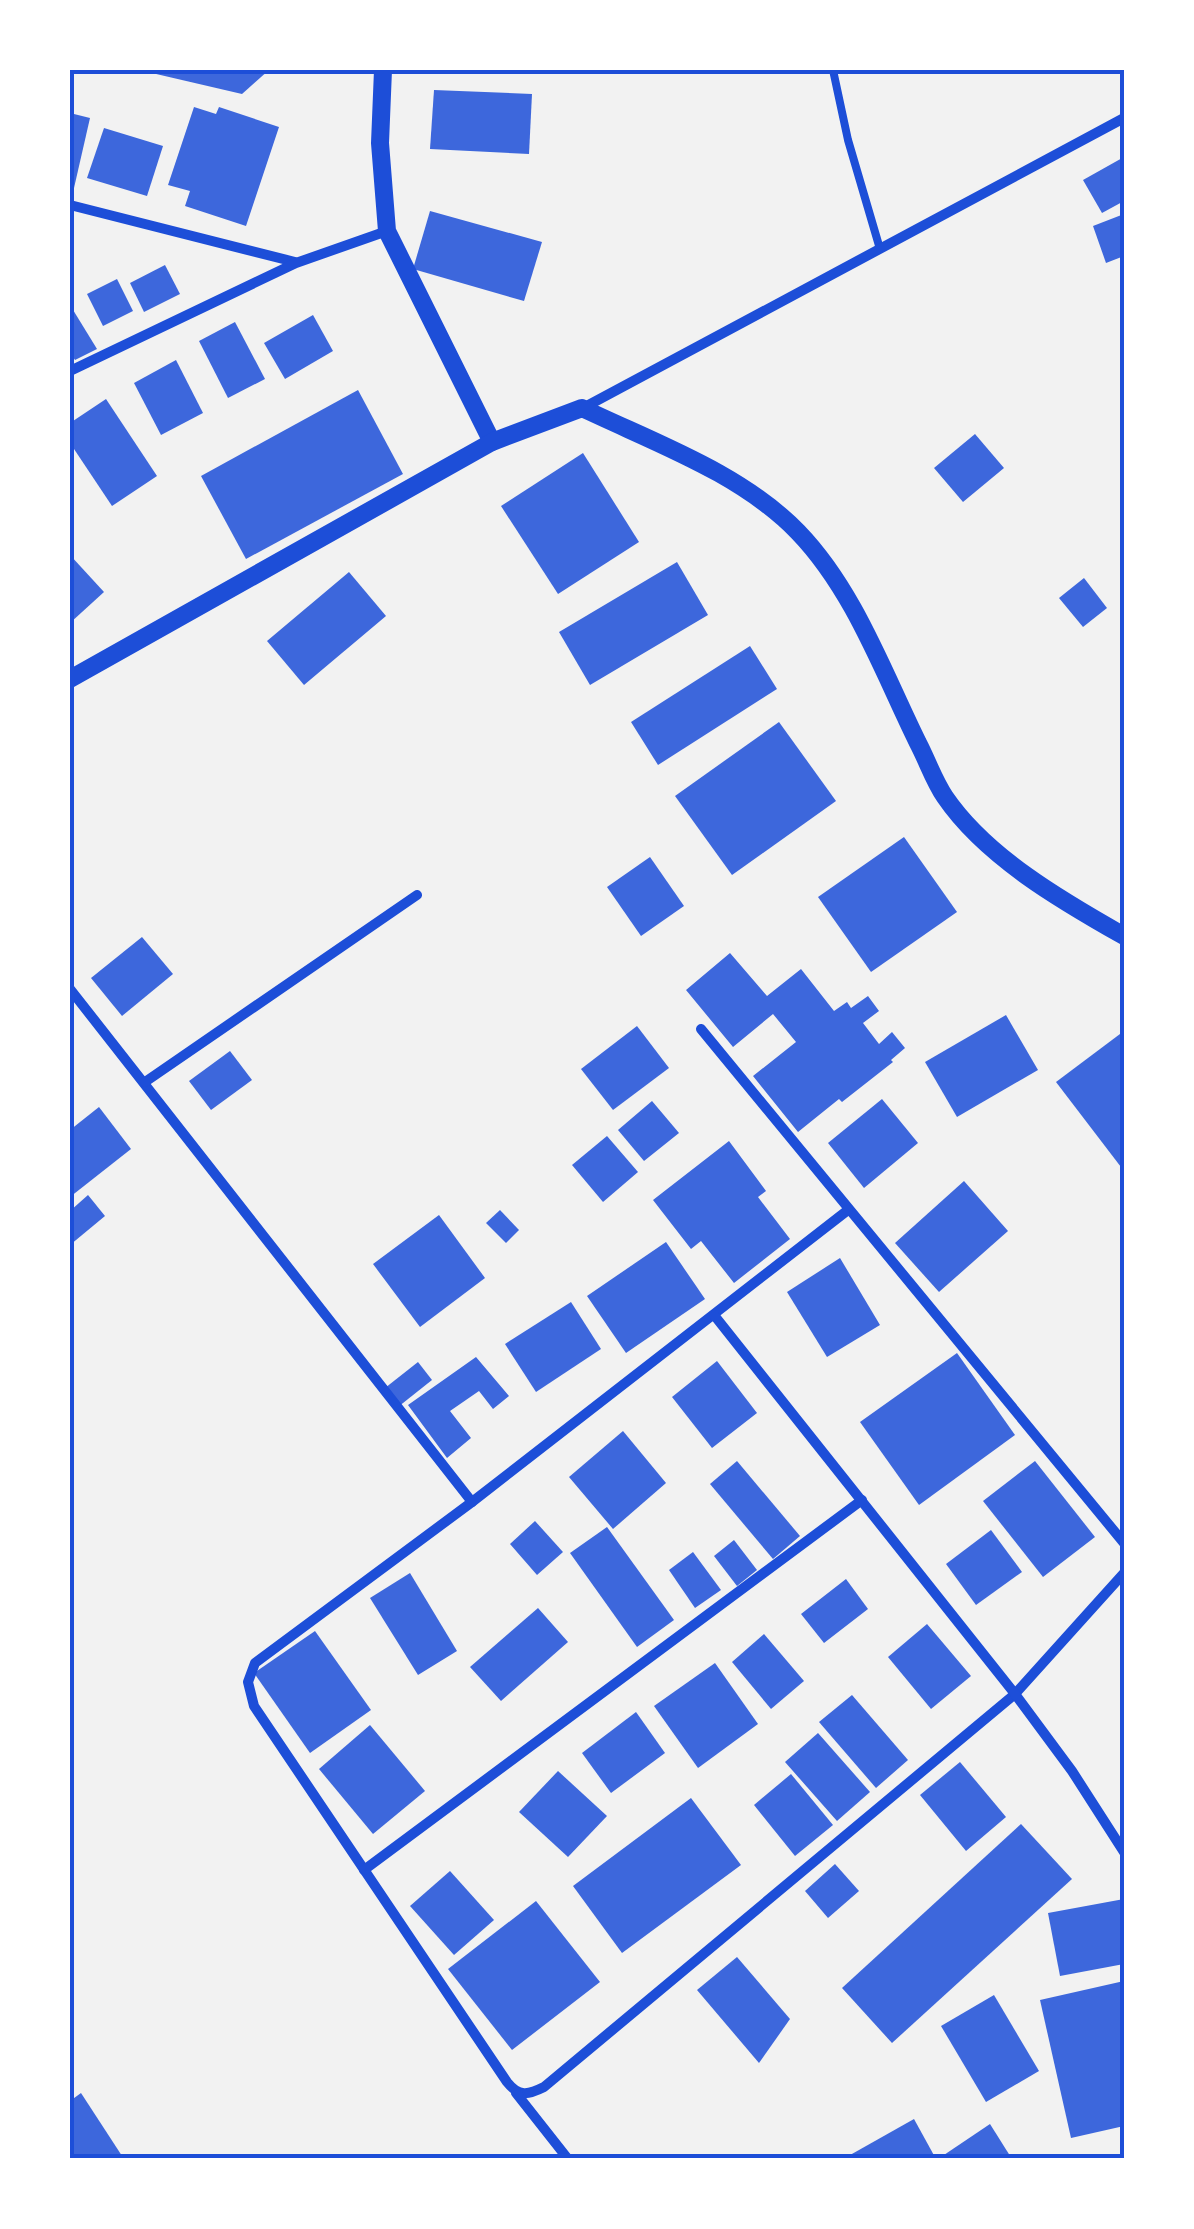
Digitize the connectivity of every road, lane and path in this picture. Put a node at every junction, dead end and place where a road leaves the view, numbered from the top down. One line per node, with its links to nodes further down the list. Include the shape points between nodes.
1 (383, 70): 5 (street)
2 (833, 70): 6 (lane)
3 (1124, 118): 6 (street)
4 (70, 205): 7 (street)
5 (379, 234): 7 (street); 10 (street)
6 (880, 249): 9 (street)
7 (296, 262): 8 (street)
8 (70, 371)
9 (582, 408): 10 (street); 13 (street, via 702,465 798,531 837,580 946,798 995,851)
10 (492, 442): 11 (street)
11 (70, 679)
12 (416, 895): 16 (street)
13 (1124, 936)
14 (70, 990): 16 (street)
15 (702, 1029): 17 (street)
16 (145, 1082): 20 (street)
17 (848, 1210): 18 (street); 21 (street)
18 (714, 1315): 19 (street); 20 (street)
19 (862, 1500): 23 (street); 25 (street)
20 (472, 1502): 25 (street, via 249,1672 254,1706)
21 (1124, 1543)
22 (1124, 1573): 23 (street)
23 (1015, 1694): 24 (street); 26 (street, via 544,2088)
24 (1124, 1852)
25 (364, 1870): 26 (street)
26 (515, 2092): 27 (street)
27 (568, 2159)

